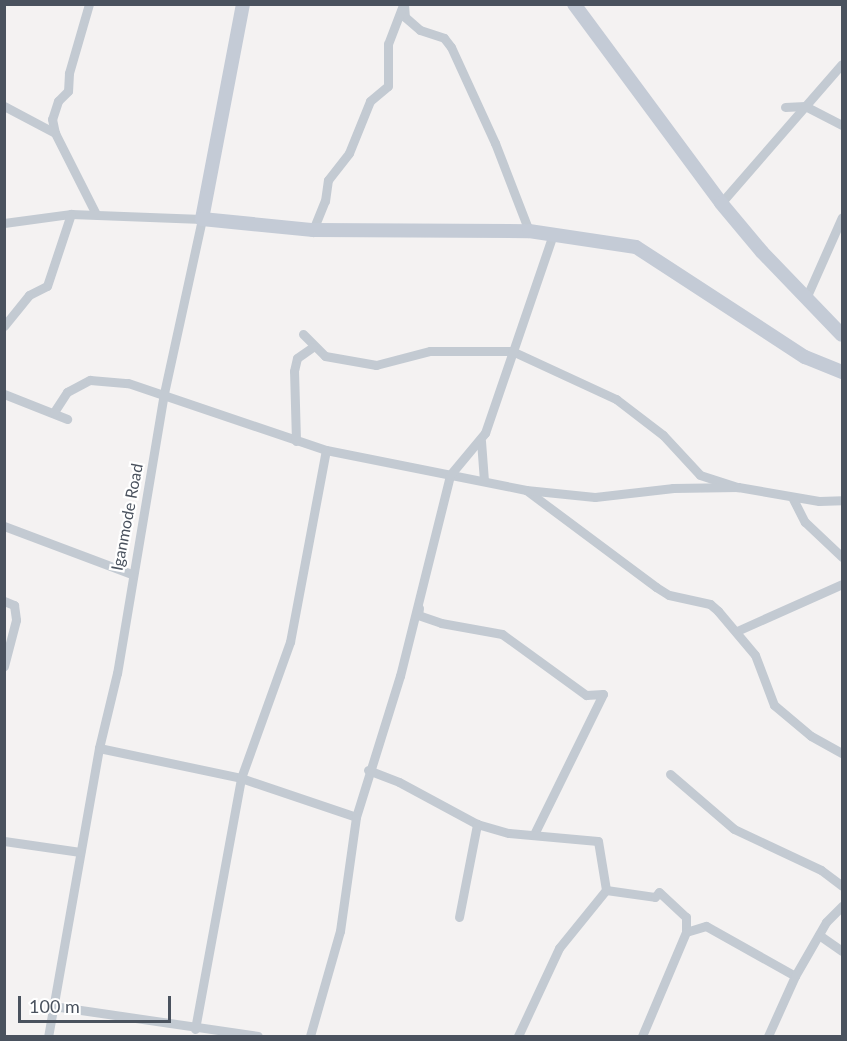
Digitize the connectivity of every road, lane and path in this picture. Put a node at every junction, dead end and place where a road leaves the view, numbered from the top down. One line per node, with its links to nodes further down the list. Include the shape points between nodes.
1 (89, 4): 9 (street, via 69,73 68,91 58,101)
2 (243, 4): 17 (street, Iganmode Road)
3 (404, 4): 19 (street, via 388,44 388,86 370,101 348,153 328,180 325,201); 20 (street, via 405,17 420,30 444,38 451,47 495,143)
4 (574, 4): 13 (street)
5 (843, 64): 7 (street)
6 (4, 106): 10 (street)
7 (805, 106): 8 (street); 11 (street); 13 (street)
8 (785, 107)
9 (52, 119): 10 (street); 12 (street)
10 (40, 124): 12 (street)
11 (843, 125)
12 (55, 134): 15 (street)
13 (721, 203): 22 (street, via 762,252)
14 (71, 214): 15 (street); 18 (street); 23 (street, via 46,286 29,295)
15 (96, 214): 17 (street)
16 (843, 217): 22 (street)
17 (202, 219): 19 (street); 29 (street, Iganmode Road)
18 (4, 223)
19 (313, 230): 20 (street)
20 (529, 231): 21 (street)
21 (554, 234): 27 (street); 28 (street, via 603,240 652,254 805,357)
22 (807, 296): 25 (street)
23 (4, 326)
24 (303, 334): 26 (street)
25 (843, 335)
26 (313, 347): 27 (street, via 325,356 376,365 430,351); 33 (street, via 297,358 294,371)
27 (512, 351): 34 (street); 38 (street, via 616,399 663,435 700,475)
28 (843, 372)
29 (164, 393): 31 (street, via 128,383 90,380 68,392); 33 (street, via 213,415); 44 (street, Iganmode Road)
30 (4, 394): 31 (street)
31 (54, 412): 32 (street)
32 (68, 419)
33 (296, 441): 35 (street)
34 (481, 441): 36 (street); 37 (street)
35 (326, 450): 36 (street); 54 (street, via 290,642)
36 (450, 475): 37 (street); 47 (street)
37 (484, 481): 39 (street)
38 (738, 488): 39 (street, via 673,488 595,497); 40 (street)
39 (526, 490): 48 (street, via 630,569 669,595 710,604)
40 (792, 497): 41 (street); 43 (street, via 806,522)
41 (843, 501)
42 (4, 526): 44 (street)
43 (843, 557)
44 (132, 574): 50 (street, Iganmode Road, via 117,673)
45 (843, 584): 48 (street)
46 (4, 602): 49 (street, via 14,605 16,621)
47 (419, 605): 52 (street); 57 (street, via 418,615 502,634 585,695 603,694)
48 (737, 631): 51 (street, via 762,668 774,705 811,736)
49 (4, 666)
50 (99, 748): 54 (street); 59 (street, Iganmode Road)
51 (843, 753)
52 (368, 770): 55 (street); 56 (street)
53 (670, 774): 60 (street, via 734,829 821,870)
54 (241, 778): 55 (street); 71 (street)
55 (356, 816): 74 (street, via 340,931)
56 (477, 824): 57 (street); 63 (street)
57 (534, 834): 61 (street, via 598,841)
58 (4, 841): 59 (street)
59 (80, 852): 70 (street, Iganmode Road)
60 (843, 886)
61 (606, 890): 64 (street, via 655,897 659,892); 75 (street, via 558,948)
62 (843, 906): 67 (street)
63 (459, 917)
64 (686, 917): 65 (street); 66 (street)
65 (706, 926): 66 (street); 69 (street)
66 (686, 932): 76 (street)
67 (819, 935): 68 (street); 69 (street)
68 (843, 951)
69 (795, 976): 77 (street)
70 (53, 1006): 71 (street); 72 (street, Iganmode Road)
71 (195, 1029): 73 (street)
72 (48, 1036)
73 (258, 1036)
74 (310, 1036)
75 (518, 1036)
76 (642, 1036)
77 (768, 1036)

